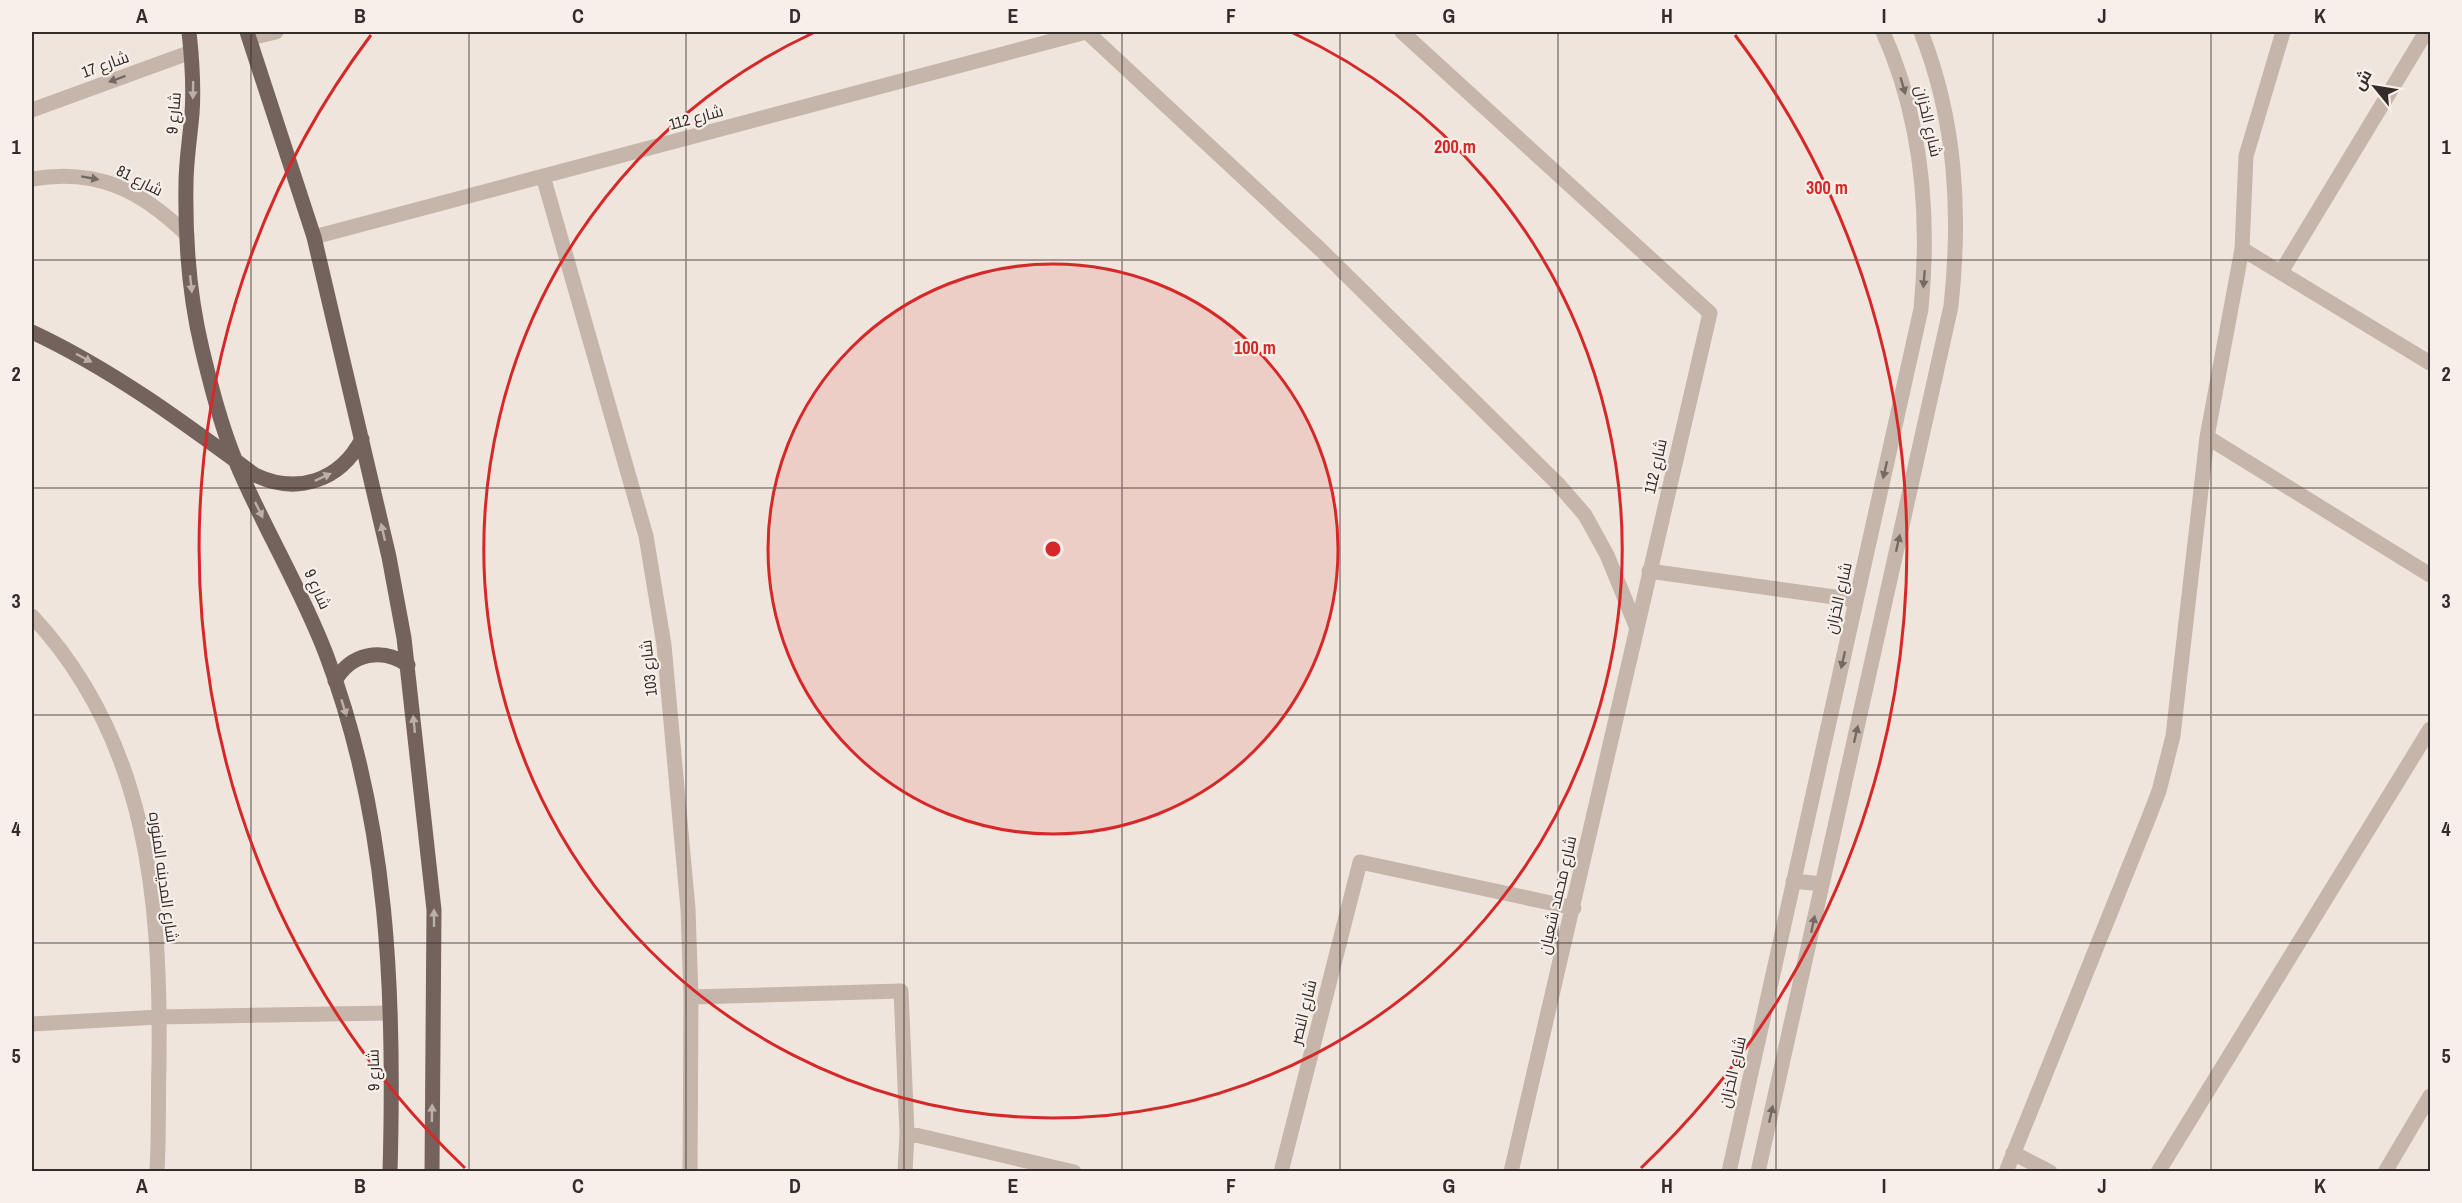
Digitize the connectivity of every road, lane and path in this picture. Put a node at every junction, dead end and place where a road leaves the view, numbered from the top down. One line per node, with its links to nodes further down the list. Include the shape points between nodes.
1 (189, 32): 10 (main road, شارع 9)
2 (276, 32): 9 (street)
3 (1087, 32): 12 (street, شارع 112); 27 (street, via 1321,250 1558,484 1585,516 1607,555)
4 (1402, 32): 23 (street, شارع 112, via 1710,313)
5 (1883, 32): 25 (street, شارع الخزان, one-way to 25, via 1901,79 1919,154 1925,270 1921,309)
6 (1920, 32): 32 (street, شارع الخزان, one-way to 6, via 1951,306 1957,222 1953,157 1938,84)
7 (2283, 32): 16 (street, via 2246,156)
8 (2427, 32): 17 (street)
9 (249, 35): 15 (main road)
10 (191, 51): 11 (street, شارع 17, one-way to 11); 14 (main road, شارع 9, one-way to 14)
11 (32, 110)
12 (543, 176): 15 (street, شارع 112); 34 (street, شارع 103, via 646,536 664,645)
13 (32, 179): 14 (street, شارع 81, one-way to 14, via 87,177 123,187 155,206)
14 (187, 235): 22 (main road, شارع 9, one-way to 22, via 201,345)
15 (314, 237): 21 (main road)
16 (2242, 249): 17 (street); 20 (street)
17 (2281, 272): 19 (street)
18 (32, 332): 22 (main road, one-way to 22, via 122,380)
19 (2430, 363)
20 (2207, 437): 24 (street); 40 (street, via 2167,763 2149,817)
21 (362, 439): 22 (main road, one-way to 21, via 267,480 304,484 339,469); 28 (main road, one-way to 21)
22 (235, 461): 29 (main road, شارع 9, one-way to 29, via 307,607)
23 (1649, 571): 25 (street); 27 (street, شارع 112)
24 (2430, 575)
25 (1856, 600): 31 (street, شارع الخزان, one-way to 31)
26 (32, 616): 36 (street, شارع المدينه المنوره, via 92,695 120,755 141,824 154,914)
27 (1636, 627): 33 (street, شارع محمد شعبان)
28 (408, 665): 29 (main road, via 382,654 363,656 347,666); 44 (main road, one-way to 28, via 434,910)
29 (335, 681): 35 (main road, شارع 9, one-way to 35, via 360,765 379,857)
30 (2430, 729): 53 (street)
31 (1793, 881): 32 (street); 49 (street, شارع الخزان)
32 (1822, 884): 50 (street, شارع الخزان, one-way to 32)
33 (1574, 908): 47 (street, شارع النصر, via 1360,862); 48 (street, شارع محمد شعبان)
34 (692, 997): 39 (street, via 902,991); 45 (street, شارع 103)
35 (390, 1013): 36 (street); 43 (main road, شارع 9)
36 (159, 1017): 37 (street); 42 (street, شارع المدينه المنوره)
37 (32, 1024)
38 (2430, 1096): 54 (street)
39 (907, 1133): 41 (street); 46 (street)
40 (2013, 1153): 51 (street); 52 (street)
41 (1071, 1171)
42 (157, 1172)
43 (390, 1172)
44 (432, 1172)
45 (690, 1172)
46 (905, 1172)
47 (1281, 1172)
48 (1511, 1172)
49 (1729, 1172)
50 (1758, 1172)
51 (2006, 1172)
52 (2050, 1172)
53 (2158, 1172)
54 (2385, 1172)

